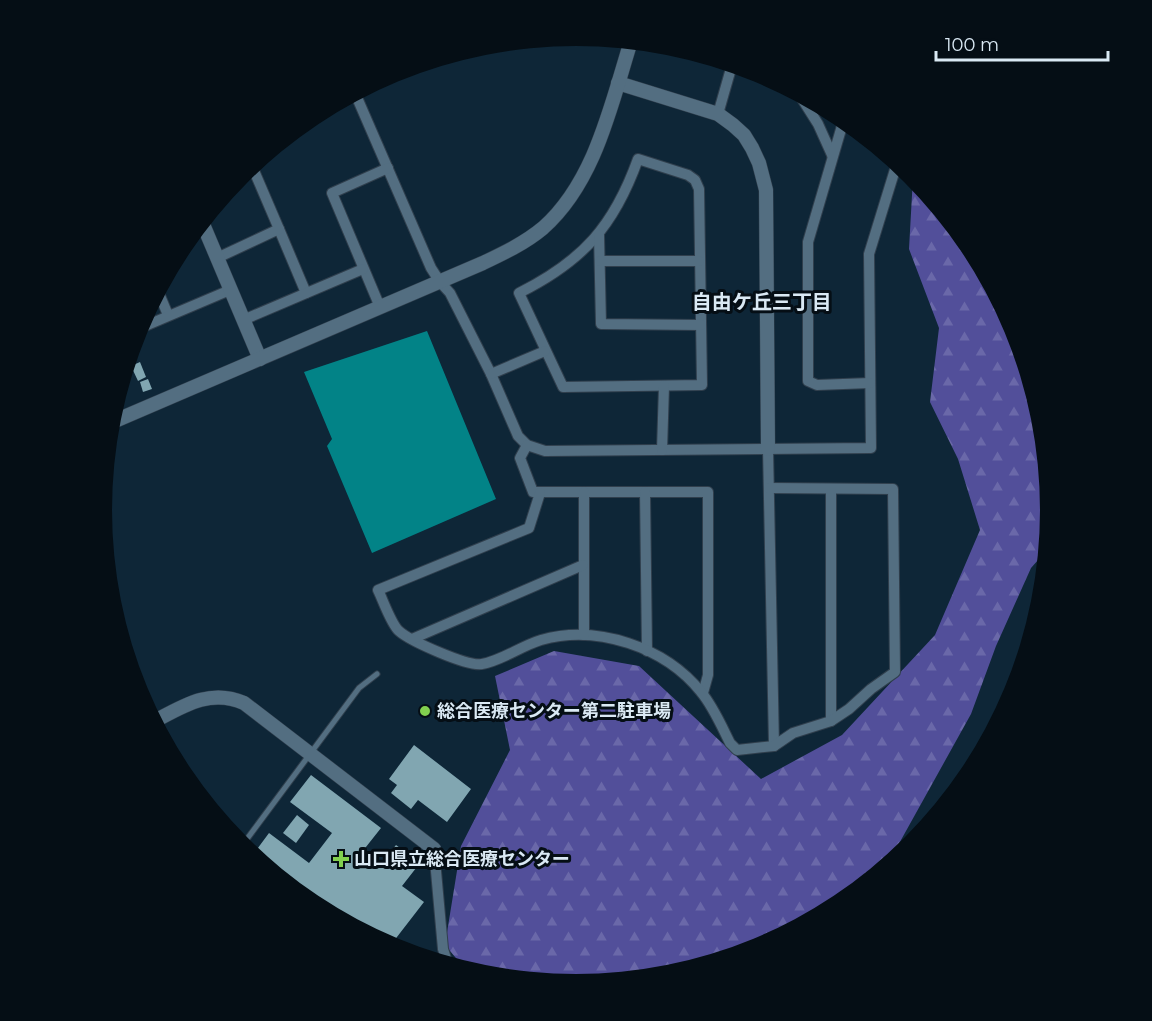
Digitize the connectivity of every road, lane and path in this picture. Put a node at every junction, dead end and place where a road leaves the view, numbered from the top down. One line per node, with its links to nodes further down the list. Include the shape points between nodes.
1 (628, 49): 3 (street)
2 (730, 73): 6 (street)
3 (618, 83): 6 (street); 19 (street, via 590,164 558,213 522,243)
4 (359, 101): 9 (street)
5 (810, 110): 8 (street)
6 (718, 114): 35 (street, via 744,135 759,163 766,190)
7 (841, 130): 8 (street)
8 (832, 155): 31 (street, via 808,242 808,381 817,385)
9 (388, 168): 18 (street, via 332,193); 19 (street)
10 (894, 173): 31 (street, via 868,255)
11 (256, 175): 12 (street)
12 (279, 229): 15 (street); 21 (street)
13 (206, 231): 15 (street)
14 (599, 235): 16 (street); 17 (street, via 628,187 638,159 695,180 699,189); 28 (street, via 549,278 519,293)
15 (217, 258): 20 (street)
16 (600, 261): 17 (street); 27 (street, via 601,324)
17 (699, 261): 27 (street)
18 (363, 269): 21 (street); 23 (street)
19 (440, 282): 23 (street); 30 (street, via 450,293)
20 (230, 290): 24 (street); 25 (street)
21 (306, 293): 25 (street)
22 (162, 301): 24 (street)
23 (380, 307): 29 (street)
24 (168, 315): 26 (street)
25 (243, 320): 29 (street)
26 (152, 323)
27 (701, 325): 32 (street, via 702,385)
28 (545, 351): 30 (street); 32 (street, via 563,387)
29 (260, 359): 33 (street)
30 (491, 374): 34 (street, via 518,436)
31 (870, 383): 35 (street, via 871,448)
32 (664, 387): 36 (street)
33 (121, 418)
34 (527, 445): 36 (street, via 545,451); 41 (street, via 520,458 533,492)
35 (768, 449): 36 (street); 37 (street)
36 (662, 450)
37 (769, 488): 38 (street); 50 (street)
38 (831, 490): 49 (street); 49 (street, via 893,489 895,672)
39 (584, 492): 40 (street); 41 (street); 42 (street)
40 (645, 492): 45 (street); 47 (street, via 708,492 708,675)
41 (540, 493): 44 (street, via 529,528 378,591 397,630)
42 (583, 565): 43 (street); 44 (street)
43 (584, 635): 44 (street, via 540,640 480,665); 45 (street, via 621,641)
44 (412, 639)
45 (647, 651): 47 (street, via 670,662)
46 (377, 674): 51 (lane, via 359,688)
47 (703, 693): 50 (street, via 737,750)
48 (161, 718): 51 (street, via 199,699 232,698 260,714)
49 (831, 722): 50 (street, via 793,733)
50 (774, 746)
51 (310, 753): 52 (lane); 53 (street)
52 (247, 838)
53 (435, 849): 54 (street)
54 (445, 956)

